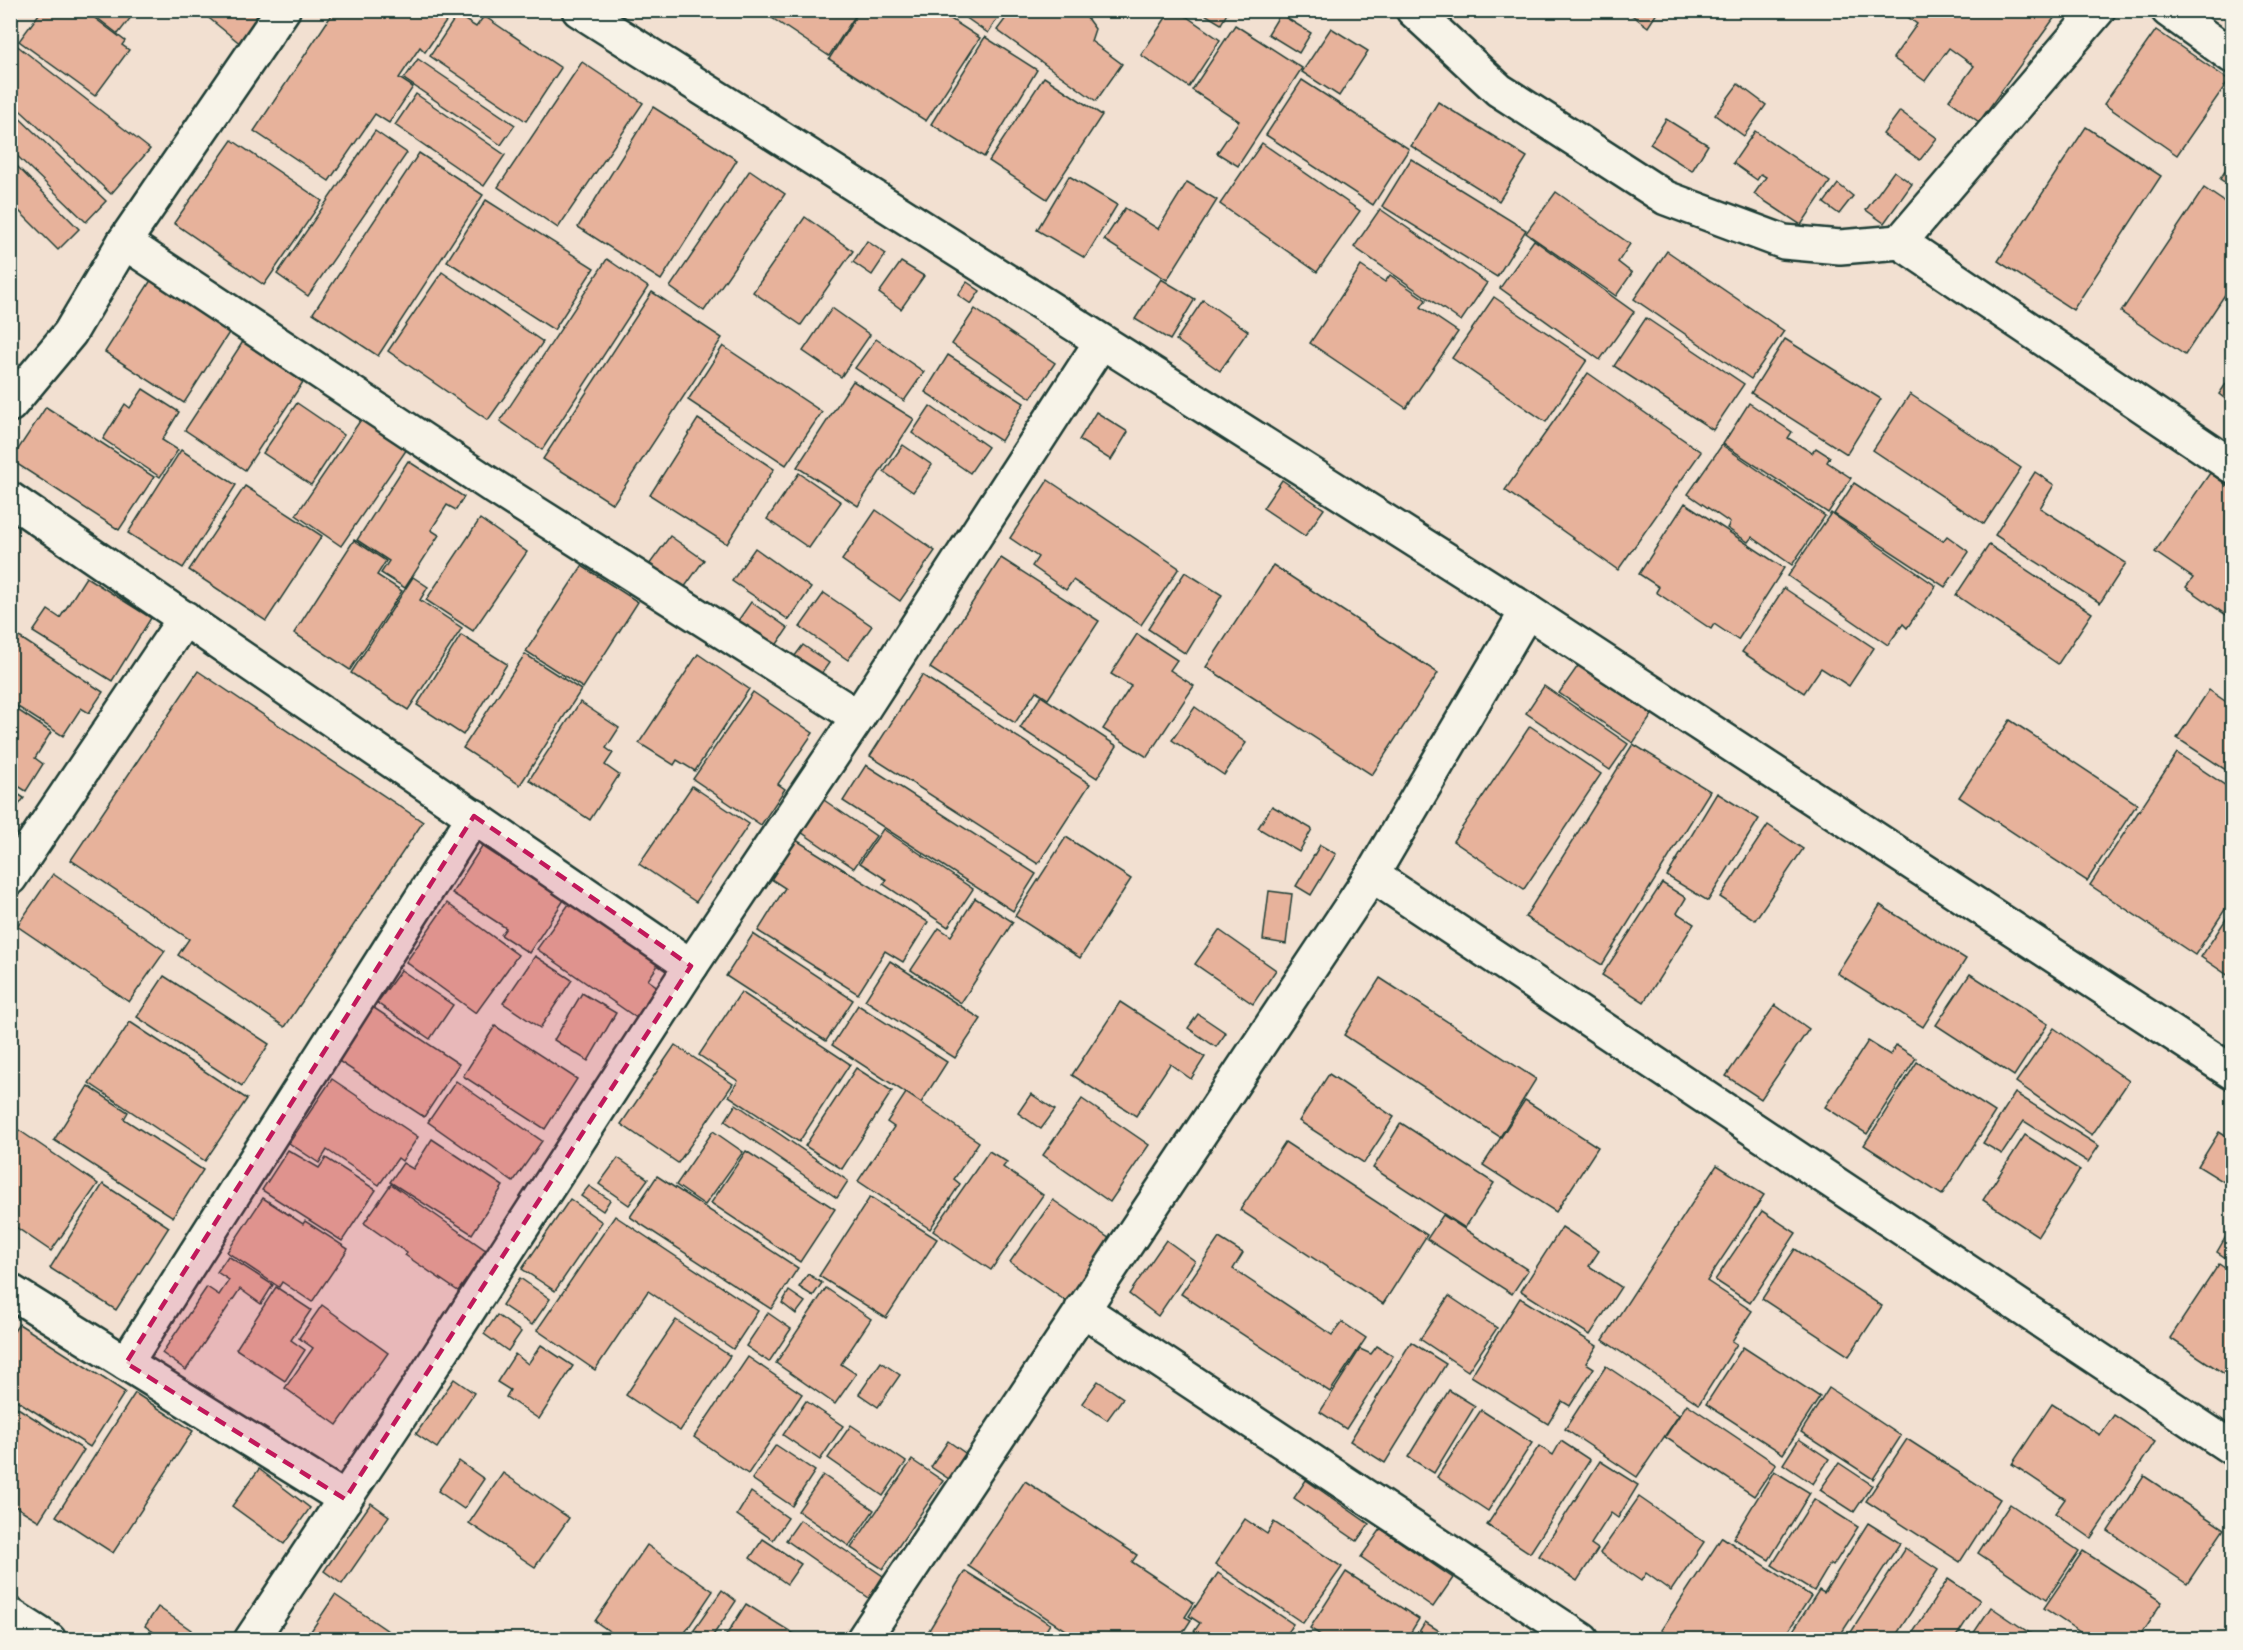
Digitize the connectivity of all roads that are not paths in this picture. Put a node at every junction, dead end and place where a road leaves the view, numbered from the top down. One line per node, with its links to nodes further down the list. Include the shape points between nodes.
1 (283, 10): 7 (street)
2 (579, 10): 9 (street)
3 (1413, 10): 8 (street, via 1499,90 1666,198 1784,242 1840,247)
4 (2098, 10): 8 (street)
5 (2168, 10): 6 (street)
6 (2232, 56)
7 (124, 242): 10 (street, via 70,333); 15 (street, via 491,485)
8 (1900, 242): 11 (street)
9 (1101, 342): 13 (street); 15 (street)
10 (10, 405)
11 (2232, 466)
12 (10, 499): 14 (street)
13 (1527, 611): 17 (street); 20 (street)
14 (185, 618): 16 (street); 18 (street)
15 (858, 717): 19 (street)
16 (474, 816): 19 (street); 23 (street)
17 (1372, 875): 22 (street); 24 (street)
18 (10, 878)
19 (691, 966): 25 (street)
20 (2232, 1072)
21 (10, 1291): 23 (street)
22 (1082, 1309): 29 (street); 30 (street)
23 (126, 1363): 25 (street)
24 (2232, 1448)
25 (345, 1499): 28 (street)
26 (10, 1615): 27 (street)
27 (49, 1640)
28 (251, 1640)
29 (863, 1640)
30 (1582, 1640)

